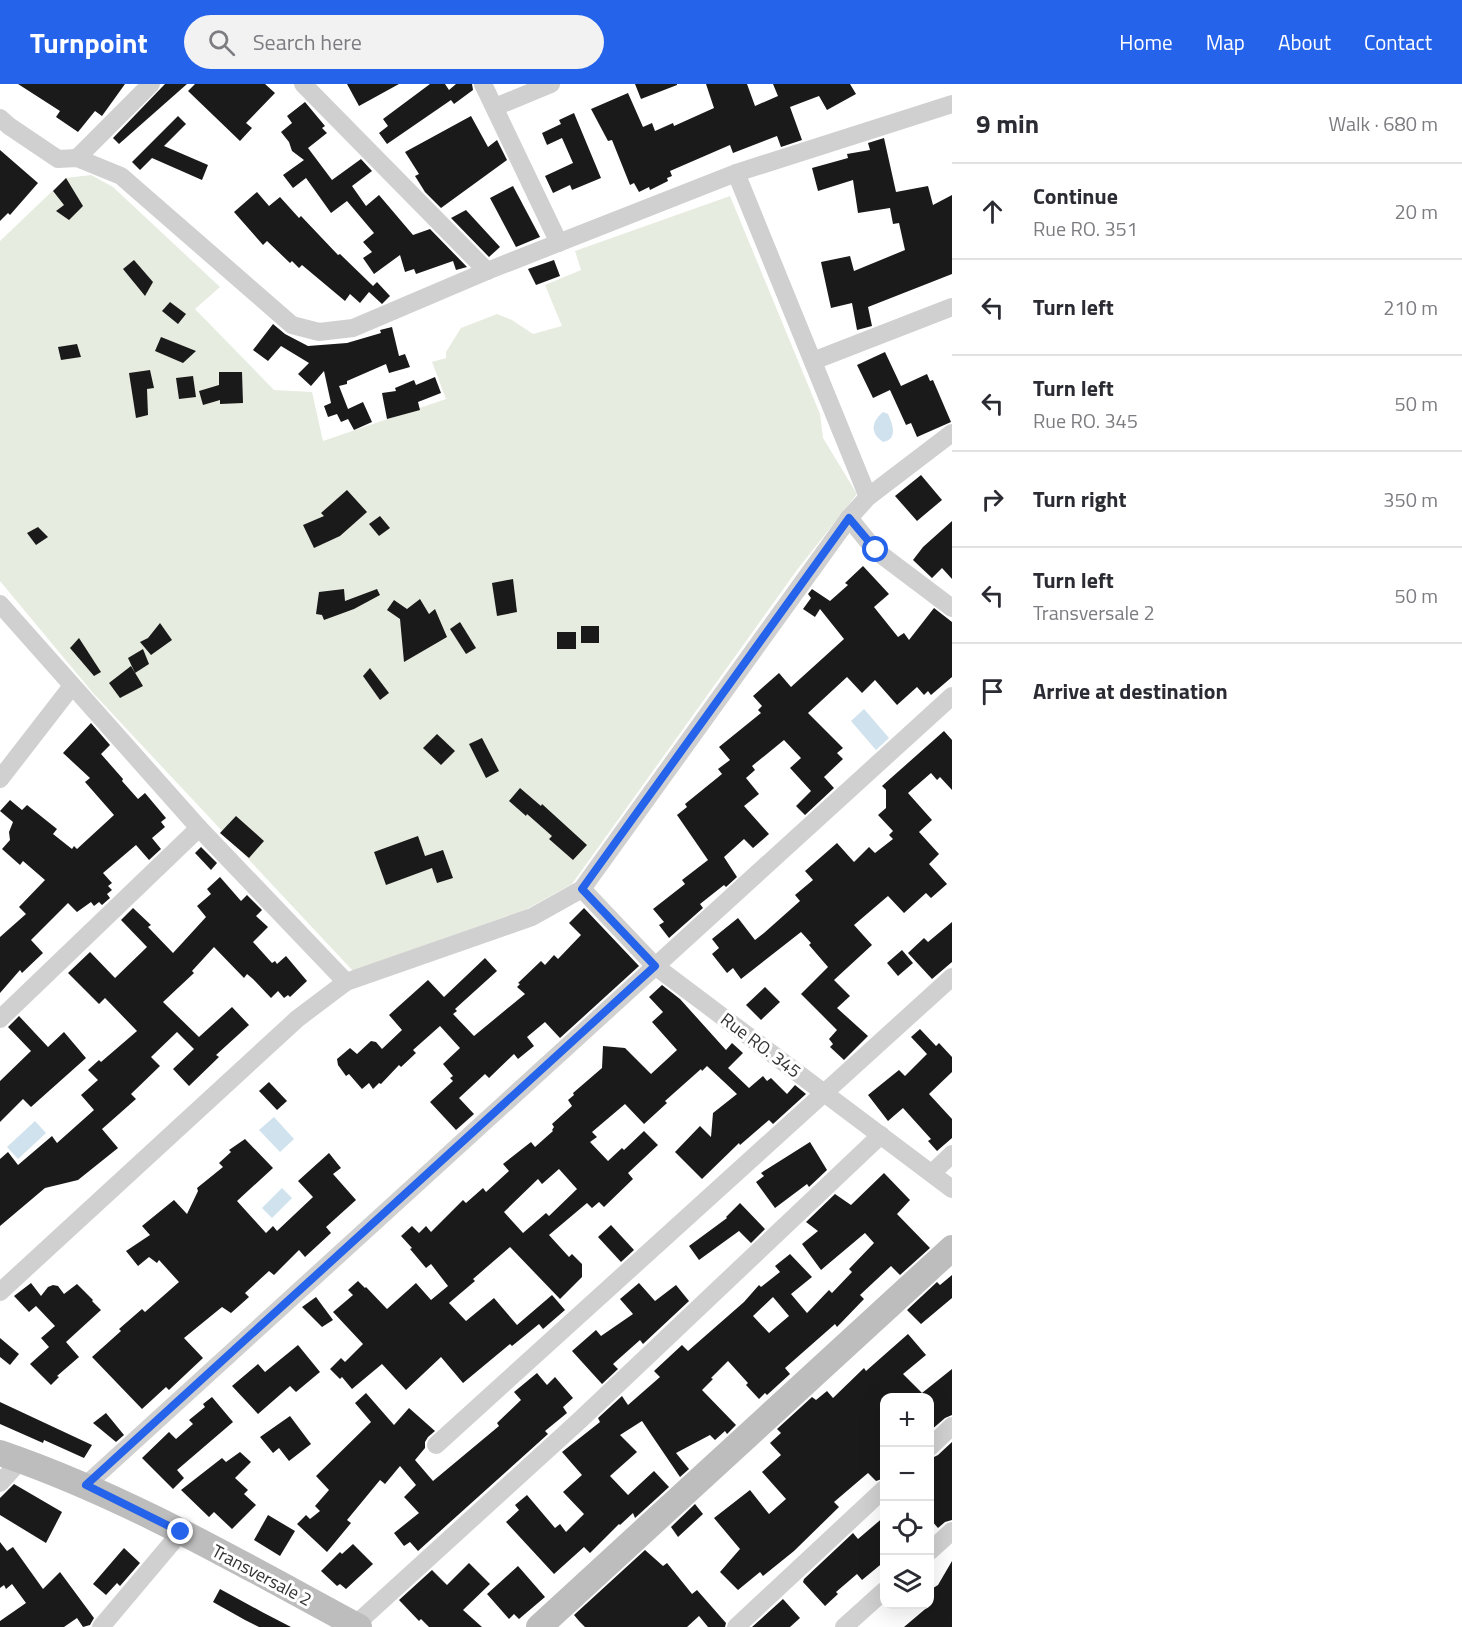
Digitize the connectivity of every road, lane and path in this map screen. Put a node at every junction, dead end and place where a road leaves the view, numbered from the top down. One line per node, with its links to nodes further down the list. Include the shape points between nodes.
1 (151, 84): 8 (street)
2 (303, 84): 11 (street)
3 (483, 84): 6 (street)
4 (551, 84): 6 (street)
5 (952, 105): 9 (street)
6 (495, 107): 10 (street)
7 (3, 126): 8 (street, via 58,159)
8 (77, 158): 11 (street, via 121,176 292,325 320,332 353,328)
9 (736, 173): 10 (street); 13 (street)
10 (559, 243): 11 (street)
11 (487, 271)
12 (952, 307): 13 (street)
13 (813, 361): 15 (street)
14 (952, 433): 15 (street)
15 (868, 497): 16 (street)
16 (849, 518): 18 (street, via 876,550); 23 (street)
17 (0, 604): 19 (street)
18 (952, 608)
19 (72, 686): 21 (street); 22 (street)
20 (952, 696): 24 (street)
21 (0, 778)
22 (199, 828): 26 (street); 27 (street)
23 (582, 889): 24 (street, Rue RO. 345); 26 (street, via 532,917)
24 (655, 966): 28 (street, Rue RO. 345); 40 (street)
25 (952, 977): 28 (street)
26 (346, 982): 34 (street, via 297,1019)
27 (0, 1019)
28 (826, 1093): 29 (street, Rue RO. 345); 37 (street)
29 (881, 1135): 31 (street, Rue RO. 345); 46 (street)
30 (952, 1154): 31 (street)
31 (932, 1173): 32 (street, Rue RO. 345)
32 (952, 1189)
33 (952, 1248): 48 (street)
34 (0, 1292)
35 (952, 1426): 36 (street)
36 (934, 1443)
37 (436, 1445)
38 (10, 1457): 39 (street); 40 (street, Transversale 2)
39 (0, 1483)
40 (86, 1485): 43 (street, Transversale 2)
41 (880, 1494): 49 (street)
42 (952, 1531): 44 (street)
43 (181, 1532): 46 (street, Transversale 2); 47 (street)
44 (934, 1547)
45 (880, 1595): 50 (street)
46 (357, 1626)
47 (101, 1627)
48 (539, 1627)
49 (736, 1627)
50 (844, 1627)

